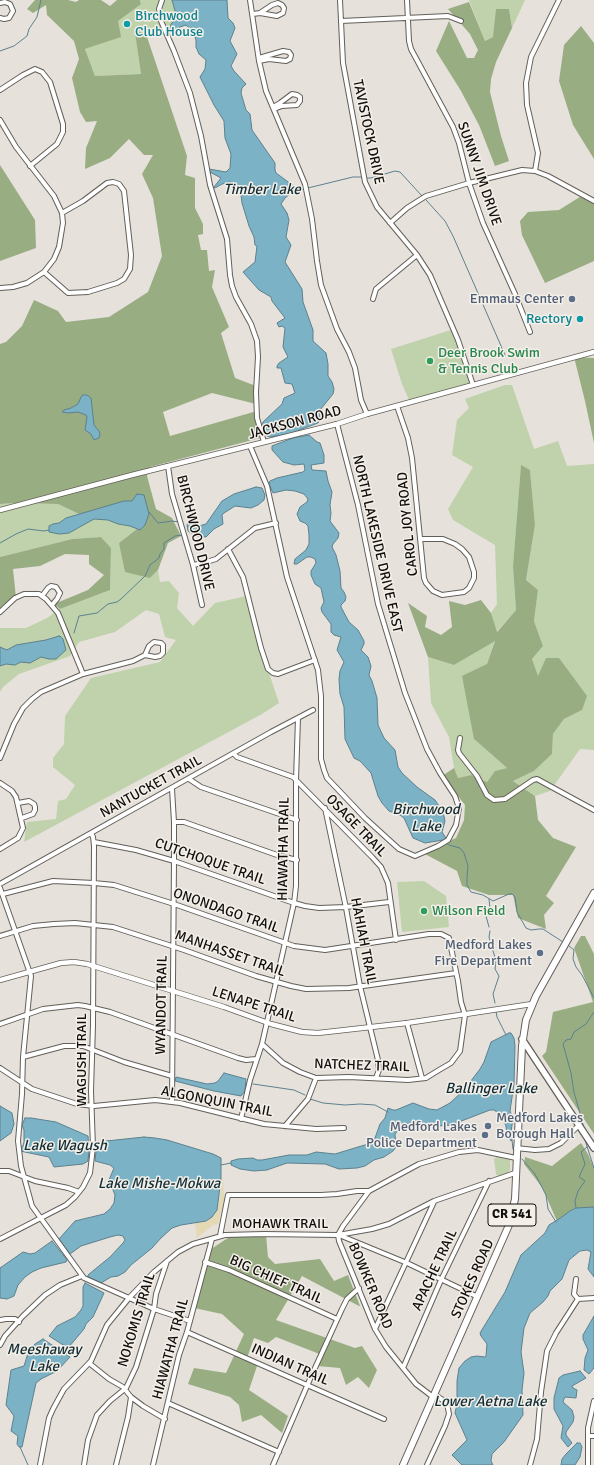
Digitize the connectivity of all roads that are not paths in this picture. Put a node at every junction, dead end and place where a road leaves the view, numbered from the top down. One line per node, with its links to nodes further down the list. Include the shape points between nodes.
1 (162, 0): 33 (street, via 159,9 161,21 190,93 202,136 210,185 228,239 232,286 257,341 257,418)
2 (250, 0): 8 (street)
3 (340, 0): 11 (street, TAVISTOCK DRIVE)
4 (407, 0): 10 (street, SUNNY JIM DRIVE)
5 (559, 0): 18 (street, via 531,57 526,83 527,105 538,153)
6 (0, 4): 9 (street, via 10,4 13,11 9,18)
7 (260, 13): 7 (street, via 277,16 284,11 278,3); 8 (street)
8 (253, 14): 13 (street)
9 (0, 18)
10 (407, 18): 11 (street); 12 (street, via 448,16); 19 (street, SUNNY JIM DRIVE, via 411,49 453,127)
11 (341, 21): 22 (street, TAVISTOCK DRIVE, via 343,63 366,187)
12 (461, 21)
13 (259, 60): 13 (street, via 283,51 291,55 286,61); 15 (street)
14 (0, 90): 17 (street, via 35,69 42,72 50,82 63,124 63,132 57,144)
15 (273, 108): 15 (street, via 298,105 300,98 292,94); 31 (street, via 305,184 321,286 353,364 361,400)
16 (0, 120): 17 (street)
17 (30, 166): 21 (street, via 54,196)
18 (535, 171): 19 (street, via 516,171); 20 (street)
19 (469, 183): 22 (street, via 426,196); 27 (street, SUNNY JIM DRIVE, via 483,223)
20 (594, 201)
21 (62, 213): 24 (street, via 60,247); 24 (street, via 107,183 119,184 124,191 131,255 130,269 124,279 117,283 88,292 68,293)
22 (390, 223): 23 (street, TAVISTOCK DRIVE)
23 (417, 255): 26 (street, via 376,289); 29 (street, TAVISTOCK DRIVE, via 430,275 458,340)
24 (44, 272): 25 (street, via 26,283)
25 (0, 288)
26 (372, 299)
27 (530, 332)
28 (594, 352): 29 (street, JACKSON ROAD)
29 (473, 385): 30 (street, JACKSON ROAD)
30 (397, 406): 31 (street, JACKSON ROAD); 38 (street, CAROL JOY ROAD, via 412,458)
31 (367, 414): 32 (street, JACKSON ROAD)
32 (337, 424): 33 (street, JACKSON ROAD); 46 (street, NORTH LAKESIDE DRIVE EAST, via 358,506 378,604 405,693 427,749 459,808 453,833 442,845 414,856 399,849 327,778 320,759 320,685)
33 (264, 442): 34 (street, JACKSON ROAD)
34 (250, 446): 35 (street, JACKSON ROAD); 37 (street, via 268,488)
35 (168, 466): 36 (street, JACKSON ROAD); 40 (street, BIRCHWOOD DRIVE, via 172,494)
36 (0, 510)
37 (276, 523): 39 (street, via 255,528); 46 (street, via 291,592)
38 (420, 539): 38 (street, CAROL JOY ROAD, via 424,578 429,587 442,595 464,592 469,588 474,572 468,558 458,546 438,538)
39 (228, 549): 40 (street, via 216,559); 46 (street, via 243,578 268,669 278,674)
40 (193, 564): 43 (street, BIRCHWOOD DRIVE)
41 (42, 596): 42 (street); 42 (street, via 51,586 56,587 60,593); 44 (street, via 24,594 15,598)
42 (52, 605): 47 (street, via 58,613)
43 (202, 605)
44 (0, 612)
45 (145, 655): 45 (street, via 154,642 163,645 163,653 160,656); 47 (street, via 133,661)
46 (315, 660)
47 (83, 674): 52 (street, via 48,689 23,708)
48 (313, 710): 49 (street, NANTUCKET TRAIL)
49 (298, 718): 51 (street, NANTUCKET TRAIL); 54 (street, HIAWATHA TRAIL)
50 (460, 738): 59 (street, via 459,753 477,776 487,795 494,800 505,799 537,779)
51 (234, 754): 53 (street, NANTUCKET TRAIL); 54 (street, OSAGE TRAIL, via 237,758 291,776)
52 (0, 758)
53 (189, 779): 56 (street, NANTUCKET TRAIL); 61 (street, via 202,787)
54 (296, 780): 58 (street, OSAGE TRAIL); 61 (street, HIAWATHA TRAIL)
55 (0, 783): 57 (street, via 12,791)
56 (172, 789): 62 (street, WYANDOT TRAIL); 63 (street, NANTUCKET TRAIL)
57 (18, 803): 60 (street); 60 (street, via 29,801 35,807 33,814)
58 (325, 808): 73 (street, OSAGE TRAIL, via 381,867 388,883); 76 (street, HAHIAH TRAIL)
59 (594, 810)
60 (22, 818): 65 (street, via 21,835)
61 (296, 820): 66 (street, HIAWATHA TRAIL)
62 (174, 822): 66 (street, via 184,822); 67 (street, WYANDOT TRAIL)
63 (91, 833): 64 (street, WAGUSH TRAIL); 69 (street, NANTUCKET TRAIL)
64 (94, 842): 67 (street, CUTCHOQUE TRAIL); 68 (street, WAGUSH TRAIL)
65 (0, 849)
66 (297, 860): 74 (street, HIAWATHA TRAIL)
67 (174, 861): 74 (street, CUTCHOQUE TRAIL); 75 (street, WYANDOT TRAIL)
68 (94, 883): 72 (street, ONONDAGO TRAIL, via 53,881); 75 (street, ONONDAGO TRAIL, via 114,885); 77 (street, WAGUSH TRAIL)
69 (0, 884)
70 (0, 888): 72 (street)
71 (594, 893): 92 (main road, STOKES ROAD / CR 541)
72 (3, 894): 78 (street)
73 (389, 902): 76 (street, CUTCHOQUE TRAIL); 81 (street, OSAGE TRAIL)
74 (294, 903): 76 (street, CUTCHOQUE TRAIL, via 316,907); 82 (street, HIAWATHA TRAIL)
75 (174, 904): 82 (street, ONONDAGO TRAIL); 84 (street, WYANDOT TRAIL)
76 (346, 907): 83 (street, HAHIAH TRAIL)
77 (94, 925): 78 (street, MANHASSET TRAIL, via 54,924); 84 (street, MANHASSET TRAIL, via 113,927); 85 (street, WAGUSH TRAIL)
78 (16, 931): 80 (street, MANHASSET TRAIL); 86 (street)
79 (443, 934): 81 (street, ONONDAGO TRAIL); 87 (street, NATCHEZ TRAIL, via 449,938)
80 (0, 936)
81 (396, 940): 83 (street, ONONDAGO TRAIL)
82 (286, 943): 83 (street, ONONDAGO TRAIL, via 326,950); 89 (street, HIAWATHA TRAIL)
83 (353, 946): 90 (street, HAHIAH TRAIL)
84 (174, 947): 89 (street, MANHASSET TRAIL); 91 (street, WYANDOT TRAIL)
85 (93, 965): 86 (street, LENAPE TRAIL, via 61,963); 91 (street, LENAPE TRAIL); 93 (street, WAGUSH TRAIL)
86 (30, 972): 88 (street, LENAPE TRAIL); 94 (street, via 31,988)
87 (456, 973): 90 (street, MANHASSET TRAIL); 95 (street, NATCHEZ TRAIL)
88 (0, 980)
89 (276, 981): 90 (street, MANHASSET TRAIL, via 306,989); 96 (street, HIAWATHA TRAIL)
90 (360, 986): 99 (street, HAHIAH TRAIL)
91 (173, 991): 96 (street, LENAPE TRAIL); 100 (street, WYANDOT TRAIL)
92 (532, 1004): 95 (street, LENAPE TRAIL); 101 (main road, STOKES ROAD / CR 541)
93 (93, 1007): 94 (street, via 79,1005 49,1008); 100 (street); 103 (street, WAGUSH TRAIL)
94 (27, 1014): 98 (street); 104 (street)
95 (465, 1015): 97 (street, LENAPE TRAIL); 110 (street, NATCHEZ TRAIL, via 462,1044 458,1054 451,1063)
96 (266, 1022): 99 (street, LENAPE TRAIL, via 294,1030 318,1033); 102 (street, HIAWATHA TRAIL)
97 (407, 1023): 99 (street, LENAPE TRAIL); 110 (street)
98 (0, 1024)
99 (370, 1028): 109 (street, HAHIAH TRAIL, via 378,1060)
100 (173, 1034): 105 (street, via 243,1059); 107 (street, WYANDOT TRAIL)
101 (522, 1039): 115 (main road); 118 (main road, STOKES ROAD / CR 541)
102 (262, 1044): 105 (street, HIAWATHA TRAIL); 108 (street, NATCHEZ TRAIL, via 283,1063)
103 (92, 1050): 104 (street, via 70,1045); 107 (street); 113 (street, WAGUSH TRAIL)
104 (23, 1057): 111 (street)
105 (256, 1059): 114 (street, HIAWATHA TRAIL)
106 (0, 1068): 111 (street, ALGONQUIN TRAIL)
107 (172, 1076): 112 (street, WYANDOT TRAIL)
108 (316, 1078): 109 (street, NATCHEZ TRAIL); 116 (street, via 308,1098)
109 (376, 1078): 110 (street, NATCHEZ TRAIL)
110 (422, 1078)
111 (23, 1084): 113 (street, ALGONQUIN TRAIL, via 32,1090 59,1099); 123 (street, via 18,1146)
112 (172, 1102): 113 (street, ALGONQUIN TRAIL, via 148,1100); 114 (street, ALGONQUIN TRAIL)
113 (92, 1106): 126 (street, WAGUSH TRAIL, via 92,1164 88,1179)
114 (241, 1119): 116 (street, ALGONQUIN TRAIL)
115 (579, 1125): 118 (street, via 561,1143 552,1148); 119 (main road)
116 (285, 1126): 117 (street, ALGONQUIN TRAIL)
117 (344, 1128)
118 (516, 1148): 120 (main road, STOKES ROAD / CR 541)
119 (594, 1148)
120 (516, 1158): 122 (main road, STOKES ROAD / CR 541); 125 (street, via 478,1150 454,1153 412,1168)
121 (0, 1171): 123 (street, via 9,1171)
122 (515, 1173): 124 (street, MOHAWK TRAIL); 141 (main road, STOKES ROAD / CR 541, via 515,1199 509,1225)
123 (24, 1177): 126 (street); 128 (street, via 32,1206)
124 (489, 1181): 127 (street, MOHAWK TRAIL); 138 (street, APACHE TRAIL)
125 (370, 1191): 130 (street); 131 (street, via 321,1195 228,1195)
126 (79, 1192): 128 (street, WAGUSH TRAIL, via 66,1205)
127 (434, 1201): 130 (street, MOHAWK TRAIL, via 389,1224); 136 (street)
128 (40, 1218): 132 (street, WAGUSH TRAIL); 137 (street)
129 (0, 1232): 132 (street)
130 (338, 1235): 131 (street, MOHAWK TRAIL); 136 (street); 140 (street, BOWKER ROAD)
131 (220, 1236): 133 (street, MOHAWK TRAIL)
132 (1, 1239)
133 (212, 1239): 134 (street, MOHAWK TRAIL, via 178,1252); 135 (street, HIAWATHA TRAIL)
134 (168, 1261): 142 (street, MOHAWK TRAIL); 145 (street, NOKOMIS TRAIL, via 156,1294)
135 (205, 1262): 146 (street, BIG CHIEF TRAIL); 148 (street, HIAWATHA TRAIL)
136 (407, 1263): 138 (street); 150 (street)
137 (82, 1276): 142 (street); 149 (street, via 44,1295)
138 (441, 1280): 141 (street); 154 (street, APACHE TRAIL)
139 (576, 1280): 144 (street, via 574,1294)
140 (359, 1288): 146 (street, via 348,1299); 150 (street, BOWKER ROAD)
141 (478, 1297): 158 (main road, STOKES ROAD / CR 541)
142 (129, 1298): 145 (street); 153 (street, MOHAWK TRAIL, via 107,1325)
143 (594, 1298): 144 (street)
144 (578, 1299): 173 (street, via 546,1354 537,1439)
145 (154, 1309): 148 (street); 156 (street, NOKOMIS TRAIL, via 136,1367)
146 (337, 1319): 155 (street)
147 (0, 1320): 149 (street, via 15,1319)
148 (190, 1321): 151 (street, HIAWATHA TRAIL)
149 (19, 1322): 152 (street)
150 (375, 1330): 154 (street, BOWKER ROAD)
151 (187, 1332): 155 (street, INDIAN TRAIL); 160 (street, HIAWATHA TRAIL)
152 (0, 1345)
153 (89, 1363): 156 (street); 166 (street, MOHAWK TRAIL, via 64,1389 53,1409)
154 (403, 1368): 158 (street, BOWKER ROAD, via 416,1384)
155 (307, 1385): 162 (street, INDIAN TRAIL); 165 (street)
156 (125, 1389): 157 (street); 167 (street, NOKOMIS TRAIL, via 97,1415 88,1440)
157 (131, 1396): 161 (street); 168 (street)
158 (433, 1396): 171 (main road, STOKES ROAD / CR 541); 172 (street, BOWKER ROAD, via 447,1403 449,1414)
159 (594, 1401): 163 (street)
160 (168, 1402): 161 (street, HIAWATHA TRAIL); 165 (street)
161 (165, 1419): 169 (street, HIAWATHA TRAIL)
162 (384, 1419)
163 (588, 1436): 164 (street); 174 (street)
164 (594, 1436)
165 (279, 1452): 170 (street)
166 (40, 1465)
167 (84, 1465)
168 (116, 1465)
169 (153, 1465)
170 (273, 1465)
171 (403, 1465)
172 (428, 1465)
173 (530, 1465)
174 (588, 1465)

